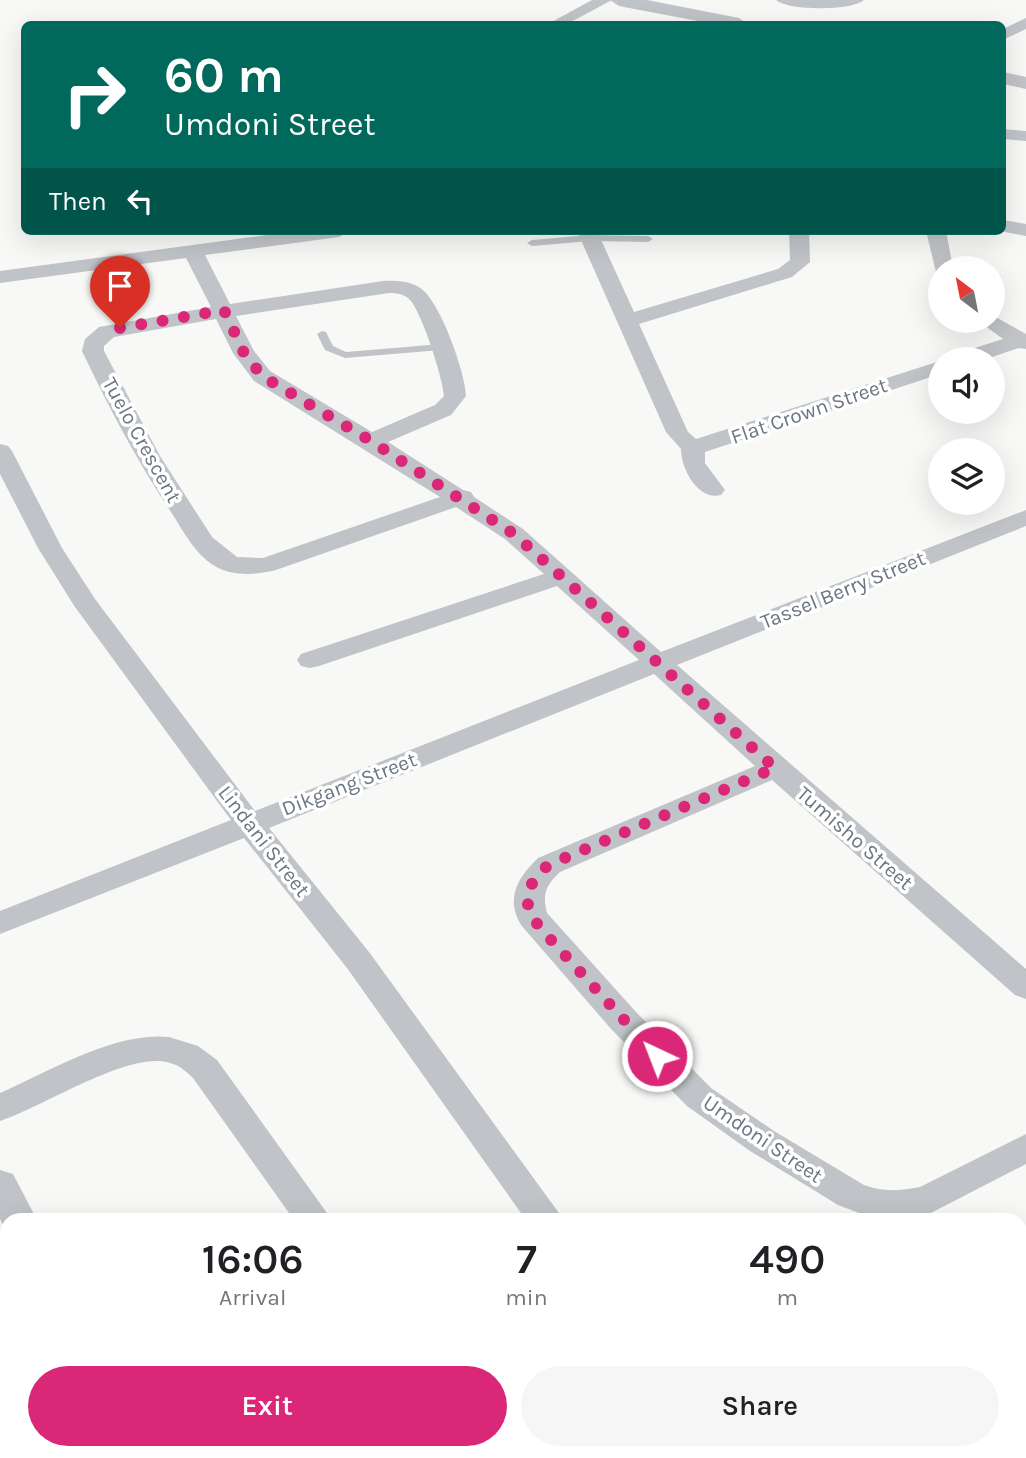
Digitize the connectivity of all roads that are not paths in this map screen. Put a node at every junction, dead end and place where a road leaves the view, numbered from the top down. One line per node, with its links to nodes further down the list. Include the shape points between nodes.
1 (604, 0): 5 (street)
2 (619, 0): 6 (street)
3 (784, 0): 4 (street, via 815,4)
4 (850, 1)
5 (562, 21)
6 (724, 21)
7 (1026, 23): 8 (street)
8 (1006, 33)
9 (1006, 79): 10 (street)
10 (1026, 83)
11 (1006, 134): 12 (street)
12 (1026, 136)
13 (1006, 227): 14 (street)
14 (1026, 230)
15 (310, 235): 21 (street)
16 (589, 235): 19 (lane); 20 (lane); 25 (street)
17 (800, 235): 25 (street, via 802,256 795,268)
18 (937, 235): 22 (street)
19 (648, 239)
20 (531, 243)
21 (193, 251): 23 (street); 24 (street, Tumisho Street)
22 (941, 256)
23 (0, 277)
24 (224, 310): 29 (street, Tuelo Crescent, via 371,288 403,288 423,301); 32 (street, Tumisho Street, via 244,353 262,376); 36 (street, Tuelo Crescent, via 120,328 93,344 125,417 170,493 217,556 238,566 267,565)
25 (628, 321): 33 (street)
26 (1005, 330): 28 (street)
27 (322, 334): 29 (lane, via 329,348 345,355)
28 (1023, 341): 30 (street)
29 (441, 347): 32 (street, Tuelo Crescent, via 454,387 452,403)
30 (1003, 347)
31 (928, 371): 33 (street, Flat Crown Street, via 709,444)
32 (371, 441): 36 (street, Tumisho Street)
33 (687, 442): 35 (street, via 693,464)
34 (0, 451): 42 (street, Lindani Street, via 84,602)
35 (713, 490)
36 (461, 498): 38 (street, Tumisho Street, via 514,534)
37 (1026, 517): 40 (street, Tassel Berry Street)
38 (563, 576): 39 (street); 40 (street, Tumisho Street)
39 (310, 660)
40 (660, 664): 41 (street, Tumisho Street); 42 (street, Dikgang Street)
41 (775, 768): 44 (street, Tumisho Street); 46 (street, Umdoni Street, via 548,865 527,891 532,917 699,1097 851,1195 876,1204 927,1200)
42 (248, 822): 43 (street, Dikgang Street); 50 (street, Lindani Street, via 358,960)
43 (0, 923)
44 (1026, 987)
45 (0, 1108): 49 (street, via 122,1056 147,1050 180,1052 205,1069)
46 (1026, 1148)
47 (0, 1184): 48 (street)
48 (15, 1213)
49 (309, 1213)
50 (541, 1213)

